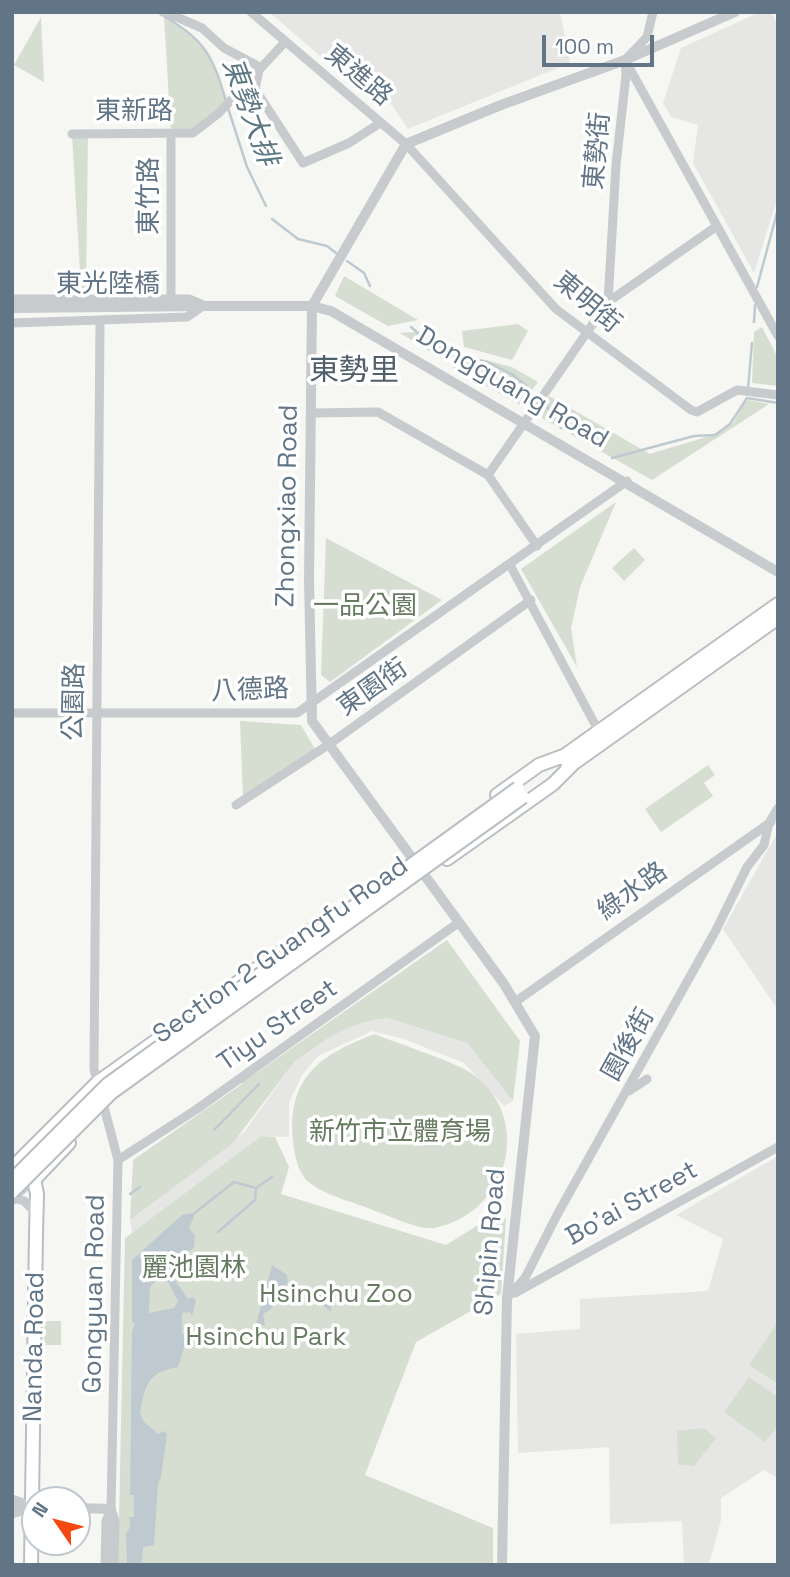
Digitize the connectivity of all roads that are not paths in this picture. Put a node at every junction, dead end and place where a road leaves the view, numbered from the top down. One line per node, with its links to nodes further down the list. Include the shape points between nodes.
1 (165, 12): 7 (street, via 202,28)
2 (251, 12): 5 (street, 東進路)
3 (653, 12): 6 (street, via 647,37)
4 (735, 12): 6 (street)
5 (285, 42): 7 (street, 東新路); 8 (street, 東進路)
6 (625, 60): 11 (street); 12 (street); 15 (street, 東勢街)
7 (259, 70): 8 (street, via 255,89 303,163 349,143); 10 (street, 東新路, via 193,133)
8 (380, 122): 11 (street, 東進路)
9 (72, 134): 10 (street, 東新路)
10 (171, 135): 13 (street, 東竹路)
11 (406, 145): 17 (street); 20 (street, 東明街, via 556,309)
12 (717, 226): 15 (street); 21 (street)
13 (171, 299): 14 (street, Dongguang Road); 16 (street, Dongguang Road, via 189,299)
14 (14, 302): 16 (street, 東光陸橋, bridge); 19 (street)
15 (608, 302): 20 (street)
16 (204, 306): 17 (street, Dongguang Road); 18 (street, Dongguang Road, via 187,317)
17 (312, 306): 23 (street, Zhongxiao Road); 24 (street, Dongguang Road, via 376,335)
18 (100, 321): 19 (street, Dongguang Road); 35 (street, 公園路)
19 (16, 323)
20 (586, 333): 22 (street, 東明街, via 697,412 747,390); 24 (street)
21 (778, 336)
22 (778, 395)
23 (312, 413): 25 (street, via 378,412); 33 (street, Zhongxiao Road)
24 (523, 421): 25 (street); 26 (street, Dongguang Road)
25 (488, 475): 27 (street)
26 (627, 481): 27 (street, 八德路); 29 (street, Dongguang Road)
27 (537, 546): 28 (street, 八德路)
28 (510, 565): 30 (street); 33 (street, 八德路)
29 (778, 572)
30 (531, 600): 36 (street); 37 (street, 東園街)
31 (778, 604): 36 (main road)
32 (778, 618): 38 (main road)
33 (310, 706): 35 (street, 八德路, via 297,713); 37 (street, Zhongxiao Road, via 312,721)
34 (12, 713): 35 (street, 八德路)
35 (96, 713): 49 (street, 公園路, via 94,1069)
36 (598, 730): 38 (main road)
37 (328, 745): 40 (street, 東園街); 43 (street, Zhongxiao Road)
38 (570, 759): 39 (main road); 43 (main road, Section 2 Guangfu Road, via 539,765); 44 (main road, via 553,784)
39 (520, 792): 47 (main road, bridge); 56 (main road, bridge, via 108,1084)
40 (236, 805)
41 (778, 808): 42 (street, 園後街)
42 (774, 820): 46 (street, 綠水路); 50 (street, 園後街)
43 (411, 859): 44 (street, Zhongxiao Road); 49 (main road, Section 2 Guangfu Road)
44 (424, 876): 45 (street, Shipin Road); 47 (main road, bridge, via 380,894 182,1035); 51 (main road)
45 (458, 923): 46 (street, Shipin Road); 54 (street, Tiyu Street)
46 (515, 1002): 60 (street, Shipin Road, via 535,1036)
47 (174, 1047): 58 (main road, bridge, via 111,1093)
48 (647, 1079): 50 (street)
49 (98, 1082): 51 (street, Gongyuan Road); 53 (main road, Section 2 Guangfu Road)
50 (627, 1092): 60 (street, 園後街, via 525,1278)
51 (104, 1106): 54 (street, Gongyuan Road); 57 (main road)
52 (778, 1147): 60 (street, Bo'ai Street)
53 (30, 1150): 55 (main road, Section 2 Guangfu Road); 57 (main road, Nanda Road)
54 (118, 1160): 63 (street, Gongyuan Road)
55 (12, 1168)
56 (12, 1181): 57 (street)
57 (34, 1181): 58 (street); 59 (main road, Nanda Road)
58 (13, 1198): 59 (street)
59 (36, 1213): 61 (main road, Nanda Road)
60 (507, 1298): 66 (street, Shipin Road)
61 (34, 1486)
62 (91, 1508): 63 (street)
63 (111, 1509): 64 (street, Gongyuan Road, via 106,1521); 65 (street, Gongyuan Road)
64 (105, 1565)
65 (114, 1565)
66 (502, 1565)

